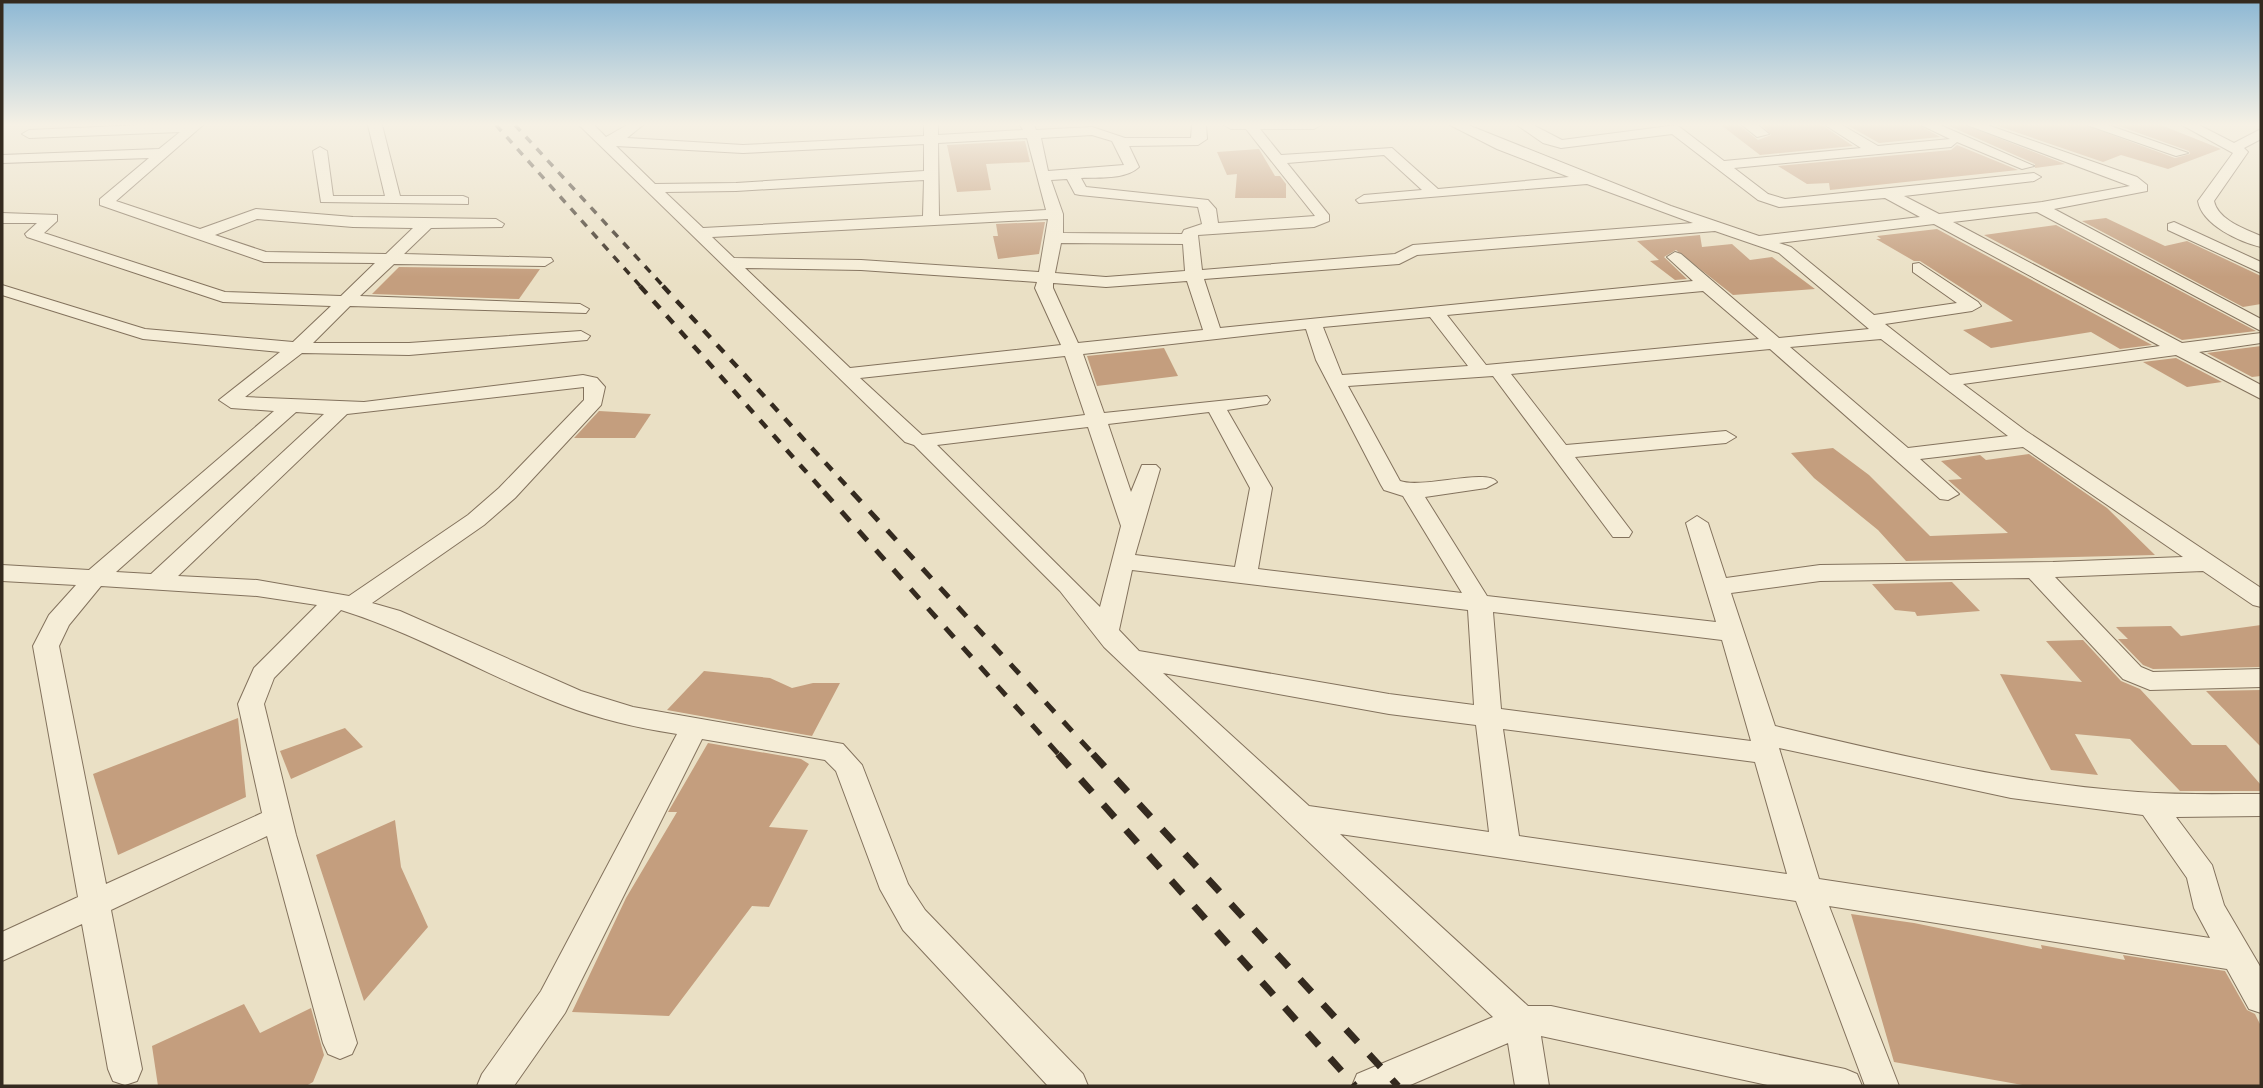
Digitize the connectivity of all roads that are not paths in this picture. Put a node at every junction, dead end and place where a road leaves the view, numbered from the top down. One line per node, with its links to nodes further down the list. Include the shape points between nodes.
1 (930, 175): 31 (street)
2 (136, 176): 38 (street, via 105,202)
3 (323, 176): 22 (street)
4 (388, 176): 24 (street)
5 (643, 176): 19 (street)
6 (917, 176): 19 (street)
7 (1042, 176): 8 (street); 27 (street)
8 (1045, 176)
9 (1073, 176): 36 (street, via 1078,189 1085,192 1203,203)
10 (1291, 176): 36 (street, via 1324,218)
11 (1415, 176): 21 (street)
12 (1580, 176): 17 (street)
13 (1736, 176): 20 (street, via 1763,197 1784,204)
14 (2009, 176): 18 (street)
15 (2120, 176): 26 (street, via 2142,188)
16 (2225, 176): 42 (street, via 2206,201 2207,208 2229,228)
17 (1590, 180): 21 (street); 34 (street)
18 (1993, 181): 20 (street); 26 (street)
19 (655, 188): 37 (street)
20 (1886, 192): 28 (street)
21 (1435, 194): 23 (street)
22 (329, 200): 24 (street); 30 (street)
23 (1364, 200)
24 (394, 201): 25 (street)
25 (463, 201)
26 (2040, 207): 28 (street); 57 (street)
27 (1055, 214): 31 (street); 39 (street)
28 (1937, 217): 41 (street); 65 (street)
29 (2, 218): 53 (street, via 52,218 33,234 198,291 236,298)
30 (291, 218): 32 (street); 38 (street, via 248,215)
31 (931, 218): 37 (street)
32 (426, 224): 33 (street); 44 (street)
33 (496, 224)
34 (1719, 226): 41 (street); 49 (street, via 1413,250 1396,260)
35 (2174, 227): 48 (street)
36 (1211, 229): 40 (street, via 1194,230)
37 (701, 233): 46 (street)
38 (202, 234): 44 (street, via 264,257)
39 (1054, 238): 40 (street); 50 (street)
40 (1189, 239): 49 (street)
41 (1762, 240): 58 (street, via 1799,259)
42 (2261, 242)
43 (1675, 257): 51 (street)
44 (391, 260): 45 (street); 53 (street)
45 (545, 261)
46 (732, 263): 50 (street, via 861,265); 67 (street)
47 (1919, 268): 58 (street, via 1972,306)
48 (2261, 268)
49 (1194, 275): 50 (street, via 1106,282); 59 (street)
50 (1047, 277): 64 (street, via 1044,288)
51 (1708, 285): 55 (street); 62 (street)
52 (2, 290): 63 (street, via 158,337)
53 (346, 302): 54 (street); 63 (street)
54 (580, 309)
55 (1434, 310): 56 (street); 66 (street)
56 (1313, 323): 59 (street); 68 (street)
57 (2261, 326)
58 (1879, 327): 62 (street); 69 (street)
59 (1213, 333): 64 (street)
60 (581, 336): 63 (street, via 409,349)
61 (2261, 338): 65 (street)
62 (1778, 344): 66 (street); 80 (street)
63 (298, 347): 73 (street, via 229,400)
64 (1072, 349): 67 (street); 75 (street)
65 (2182, 350): 69 (street); 70 (street)
66 (1489, 370): 68 (street); 79 (street)
67 (845, 374): 78 (street, via 904,431)
68 (1336, 381): 83 (street, via 1386,478)
69 (1947, 382): 77 (street)
70 (2261, 393)
71 (1260, 400): 72 (street)
72 (1215, 406): 75 (street); 92 (street, via 1261,488)
73 (290, 407): 74 (street); 93 (street)
74 (341, 409): 94 (street); 97 (street, via 583,381 595,387 594,401 508,493 466,527)
75 (1098, 420): 78 (street); 86 (street)
76 (1726, 437): 79 (street)
77 (2027, 440): 80 (street); 89 (street)
78 (921, 441): 99 (street)
79 (1560, 452): 87 (street)
80 (1903, 455): 84 (street)
81 (1149, 468): 86 (street)
82 (1486, 482): 83 (street)
83 (1411, 492): 98 (street)
84 (1948, 495)
85 (1697, 523): 95 (street)
86 (1132, 525): 88 (street)
87 (1621, 532)
88 (1122, 561): 92 (street); 99 (street)
89 (2209, 563): 90 (street); 96 (street)
90 (2035, 570): 95 (street, via 1820,573); 102 (street, via 2141,678)
91 (2, 573): 93 (street)
92 (1245, 575): 98 (street)
93 (96, 577): 94 (street); 112 (street, via 58,621 46,646)
94 (158, 581): 97 (street, via 257,588)
95 (1716, 587): 100 (street)
96 (2261, 599)
97 (344, 602): 104 (street, via 391,617 572,698 633,718); 109 (street, via 262,674 251,704)
98 (1480, 603): 100 (street); 103 (street)
99 (1107, 630): 101 (street)
100 (1730, 632): 105 (street)
101 (1131, 658): 103 (street); 108 (street)
102 (2261, 678)
103 (1488, 717): 105 (street); 110 (street)
104 (694, 727): 119 (street, via 553,1002); 120 (street, via 833,751 848,765 895,889 914,920)
105 (1765, 743): 107 (street); 111 (street)
106 (2261, 805): 107 (street)
107 (2152, 806): 114 (street, via 2201,874 2208,908)
108 (1298, 816): 110 (street); 116 (street)
109 (278, 818): 112 (street); 117 (street)
110 (1506, 846): 111 (street)
111 (1807, 890): 114 (street); 124 (street)
112 (95, 903): 113 (street); 118 (street)
113 (2, 947)
114 (2234, 956): 115 (street)
115 (2261, 998)
116 (1521, 1021): 121 (street); 122 (street); 123 (street, via 1551,1021)
117 (340, 1043)
118 (125, 1069)
119 (494, 1086)
120 (1072, 1086)
121 (1369, 1086)
122 (1532, 1086)
123 (1844, 1086)
124 (1882, 1086)

